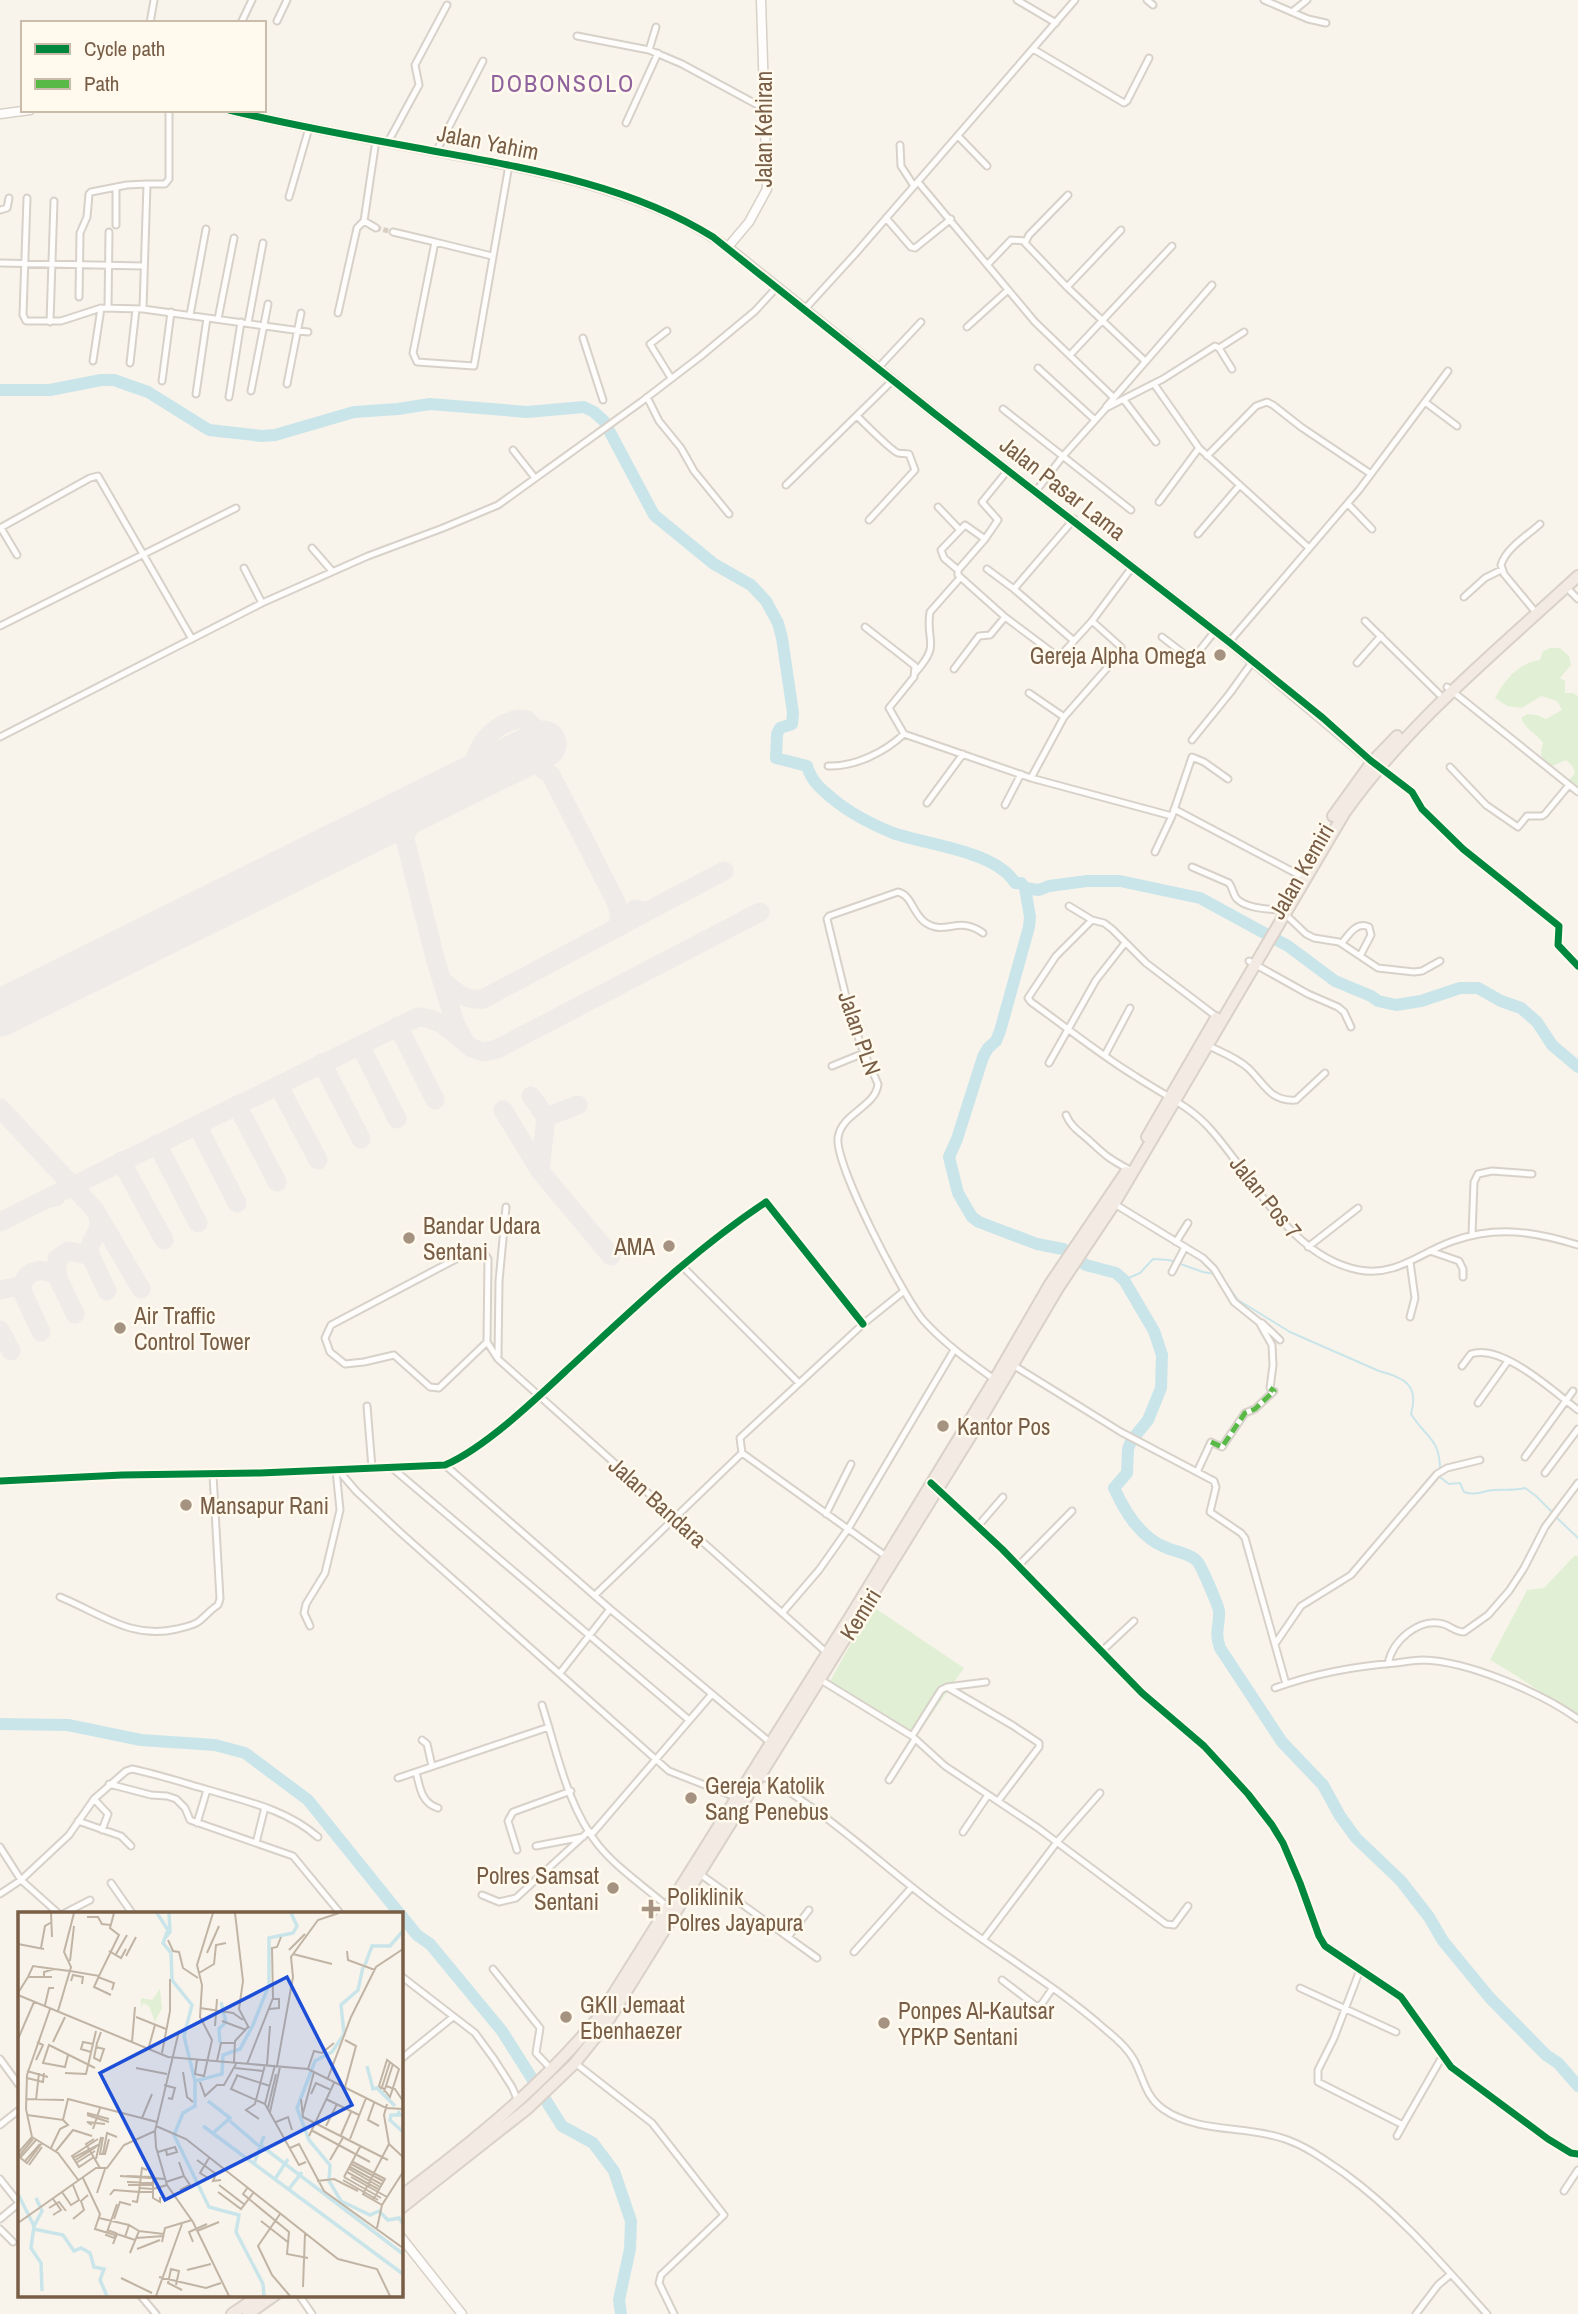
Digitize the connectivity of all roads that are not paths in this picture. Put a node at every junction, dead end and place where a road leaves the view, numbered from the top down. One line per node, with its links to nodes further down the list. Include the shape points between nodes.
1 (154, 0): 13 (street)
2 (252, 0): 14 (street)
3 (287, 0): 15 (street)
4 (761, 0): 25 (street, Jalan Kehiran)
5 (1017, 0): 16 (street)
6 (1075, 0): 16 (street)
7 (1147, 0): 11 (street)
8 (1264, 0): 12 (street)
9 (1307, 0): 12 (street)
10 (447, 5): 34 (street, via 415,65 419,85)
11 (1153, 5)
12 (1292, 12): 17 (street)
13 (150, 21)
14 (242, 21)
15 (277, 21)
16 (1056, 23): 20 (street)
17 (1326, 23)
18 (656, 27): 21 (street)
19 (577, 36): 21 (street)
20 (1034, 48): 23 (street, via 1122,102 1129,98); 32 (street)
21 (649, 50): 22 (street)
22 (658, 53): 25 (street); 30 (street)
23 (1149, 58)
24 (484, 61): 36 (street)
25 (765, 109): 62 (street, Jalan Kehiran, via 767,189)
26 (21, 111): 29 (street)
27 (169, 112): 39 (street, via 169,179 165,184)
28 (238, 112): 31 (street, Jalan Yahim)
29 (0, 114)
30 (626, 123)
31 (309, 128): 33 (street, Jalan Yahim); 43 (street)
32 (958, 136): 38 (street); 40 (street)
33 (376, 141): 34 (street, Jalan Yahim); 50 (street)
34 (388, 142): 36 (street, Jalan Yahim)
35 (900, 145): 40 (street, via 901,166)
36 (436, 152): 37 (street, Jalan Yahim)
37 (509, 164): 62 (street, Jalan Yahim, via 642,204 685,221); 63 (street)
38 (987, 166)
39 (147, 184): 41 (street); 70 (street)
40 (916, 184): 48 (street); 49 (street)
41 (116, 187): 51 (street); 66 (street, via 89,194)
42 (1068, 195): 58 (street)
43 (289, 197)
44 (9, 198): 47 (street, via 7,208)
45 (27, 198): 65 (street)
46 (54, 201): 68 (street)
47 (0, 210)
48 (886, 218): 49 (street, via 915,248); 80 (street)
49 (951, 219): 67 (street)
50 (364, 222): 52 (street); 83 (street, via 354,237)
51 (116, 225)
52 (376, 228)
53 (206, 229): 84 (street)
54 (1121, 230): 73 (street)
55 (109, 232): 69 (street)
56 (393, 232): 59 (street)
57 (234, 237): 86 (street)
58 (1025, 241): 67 (street, via 1011,240); 73 (street)
59 (435, 242): 63 (street); 63 (street, via 412,353 423,364 474,366)
60 (263, 243): 90 (street)
61 (1172, 246): 87 (street)
62 (728, 247): 72 (street, Jalan Pasar Lama)
63 (492, 256)
64 (0, 263): 65 (street)
65 (24, 263): 68 (street); 88 (street, via 24,319)
66 (80, 264): 68 (street); 69 (street); 75 (street)
67 (988, 264): 74 (street)
68 (52, 265): 88 (street)
69 (108, 265): 70 (street); 78 (street)
70 (143, 266): 79 (street)
71 (1212, 285): 101 (street)
72 (777, 287): 80 (street, Jalan Pasar Lama); 107 (street, via 727,335)
73 (1067, 287): 87 (street)
74 (1008, 290): 92 (street); 99 (street)
75 (79, 297)
76 (268, 304): 91 (street)
77 (100, 308): 78 (street); 88 (street); 100 (street)
78 (108, 308): 79 (street)
79 (140, 309): 81 (street); 102 (street)
80 (804, 310): 103 (street, Jalan Pasar Lama)
81 (171, 312): 84 (street); 108 (street)
82 (301, 313): 93 (street)
83 (338, 313)
84 (190, 315): 85 (street)
85 (207, 317): 86 (street); 113 (street)
86 (218, 319): 90 (street)
87 (1102, 320): 99 (street); 101 (street)
88 (50, 322)
89 (921, 322): 103 (street)
90 (245, 323): 91 (street); 114 (street)
91 (264, 325): 93 (street); 112 (street)
92 (967, 327)
93 (297, 330): 95 (street); 110 (street)
94 (667, 331): 107 (street, via 650,344)
95 (308, 332)
96 (1244, 332): 98 (street)
97 (583, 338): 117 (street)
98 (1219, 348): 105 (street); 111 (street, via 1215,346)
99 (1070, 355): 116 (street)
100 (93, 361)
101 (1145, 361): 116 (street)
102 (130, 363)
103 (878, 368): 109 (street, Jalan Pasar Lama)
104 (1038, 368): 123 (street)
105 (1232, 369)
106 (1448, 371): 119 (street)
107 (671, 378): 115 (street)
108 (162, 380)
109 (893, 380): 122 (street); 130 (street, Jalan Pasar Lama)
110 (287, 384)
111 (1154, 384): 118 (street); 126 (street)
112 (251, 391)
113 (197, 394)
114 (229, 397)
115 (647, 397): 132 (street); 141 (street, via 694,471)
116 (1113, 397): 120 (street)
117 (603, 400)
118 (1124, 400): 120 (street); 125 (street)
119 (1425, 402): 124 (street); 131 (street)
120 (1106, 408): 123 (street)
121 (1003, 409): 128 (street)
122 (857, 416): 133 (street); 143 (street, via 895,451 909,454 915,470)
123 (1095, 420): 128 (street)
124 (1457, 426)
125 (1156, 442)
126 (1199, 448): 129 (street); 136 (street)
127 (513, 450): 132 (street)
128 (1063, 456): 135 (street); 140 (street)
129 (1207, 456): 131 (street, via 1256,406 1267,402); 134 (street)
130 (1008, 470): 135 (street, Jalan Pasar Lama); 149 (street, via 982,502 998,520)
131 (1371, 474): 137 (street)
132 (535, 478): 160 (street, via 484,512)
133 (786, 485)
134 (1239, 486): 148 (street); 151 (street)
135 (1036, 491): 142 (street, Jalan Pasar Lama)
136 (1159, 502)
137 (1348, 504): 147 (street); 151 (street)
138 (938, 507): 146 (street)
139 (236, 508): 152 (street)
140 (1131, 510)
141 (729, 514)
142 (1074, 519): 154 (street, Jalan Pasar Lama); 164 (street)
143 (869, 520)
144 (1540, 524): 159 (street, via 1504,558)
145 (0, 528): 152 (street, via 95,475); 153 (street)
146 (959, 529): 149 (street, via 967,525); 158 (street, via 941,552)
147 (1372, 529)
148 (1198, 534)
149 (985, 539): 158 (street)
150 (312, 548): 160 (street)
151 (1309, 548): 179 (street)
152 (143, 554): 172 (street); 177 (street)
153 (17, 555)
154 (1133, 566): 170 (street); 174 (street, Jalan Pasar Lama)
155 (244, 568): 167 (street)
156 (1578, 568): 168 (highway, Jalan Kemiri)
157 (987, 569): 164 (street)
158 (958, 570): 162 (street)
159 (1501, 570): 165 (street); 168 (street)
160 (332, 571): 167 (street)
161 (1578, 576): 163 (highway, Jalan Kemiri)
162 (960, 578): 169 (street); 183 (street, via 930,612 932,647)
163 (1566, 587): 166 (street); 184 (highway, Jalan Kemiri)
164 (1014, 589): 178 (street)
165 (1464, 597)
166 (1578, 599)
167 (262, 603): 177 (street)
168 (1533, 609): 184 (highway, Jalan Kemiri)
169 (1005, 617): 178 (street, via 1057,656); 182 (street, via 990,635 979,636)
170 (1092, 621): 178 (street); 186 (street, via 1122,651)
171 (1365, 621): 175 (street)
172 (0, 626)
173 (865, 627): 183 (street, via 912,663)
174 (1215, 631): 176 (street, via 1192,660); 179 (street, Jalan Pasar Lama)
175 (1381, 636): 181 (street); 184 (street)
176 (1161, 637)
177 (192, 639): 188 (street)
178 (1074, 641)
179 (1229, 642): 180 (street, Jalan Pasar Lama)
180 (1253, 661): 189 (street); 191 (street, Jalan Pasar Lama)
181 (1357, 663)
182 (954, 669)
183 (915, 673): 187 (street, via 889,708)
184 (1446, 690): 191 (highway, Jalan Kemiri); 197 (street)
185 (1029, 693): 186 (street)
186 (1064, 717): 195 (street)
187 (904, 734): 190 (street); 192 (street, via 872,755)
188 (0, 737)
189 (1192, 740)
190 (963, 754): 194 (street); 199 (street)
191 (1375, 764): 204 (highway, Jalan Kemiri, via 1341,804); 206 (highway, Jalan Kemiri); 214 (street, via 1412,792 1422,809 1463,849 1559,926 1558,945)
192 (828, 766)
193 (1450, 768): 197 (street, via 1486,805 1518,827 1527,816 1545,814)
194 (1021, 774): 195 (street); 200 (street)
195 (1031, 778): 201 (street)
196 (1228, 779): 201 (street, via 1192,757)
197 (1569, 785): 198 (street)
198 (1578, 792)
199 (927, 803)
200 (1005, 805)
201 (1173, 813): 202 (street); 204 (street)
202 (1155, 852)
203 (1192, 867): 206 (street, via 1229,883 1241,902)
204 (1299, 875): 206 (highway, Jalan Kemiri)
205 (1069, 906): 207 (street)
206 (1280, 914): 210 (street, via 1314,938); 213 (highway, Jalan Kemiri)
207 (1092, 920): 209 (street, via 1104,923); 218 (street, Jalan Pos 7, via 1056,956 1028,998)
208 (983, 933): 220 (street, Jalan PLN, via 967,924 933,927 918,917 908,897 898,892 829,916 827,923)
209 (1125, 943): 216 (street); 218 (street, via 1096,980)
210 (1342, 943): 211 (street); 211 (street, via 1357,926 1370,928)
211 (1360, 956): 212 (street, via 1378,968 1405,971 1422,971)
212 (1440, 961)
213 (1252, 963): 216 (highway, Jalan Kemiri); 217 (street, via 1338,1007); 219 (highway, Jalan Kemiri)
214 (1578, 966)
215 (1130, 1009): 221 (street)
216 (1217, 1017): 225 (highway, Jalan Kemiri)
217 (1351, 1027)
218 (1069, 1028): 221 (street, Jalan Pos 7); 222 (street)
219 (1209, 1046): 224 (street, via 1248,1068 1279,1099 1296,1100); 225 (highway, Jalan Kemiri)
220 (864, 1053): 223 (street); 245 (street, Jalan PLN, via 878,1090 843,1125 838,1146 864,1216)
221 (1105, 1055): 225 (street, Jalan Pos 7)
222 (1049, 1063)
223 (832, 1066)
224 (1325, 1073)
225 (1173, 1099): 227 (highway, Jalan Kemiri); 229 (highway, Jalan Kemiri); 238 (street, Jalan Pos 7, via 1211,1129)
226 (1066, 1115): 227 (street, via 1101,1154)
227 (1128, 1169): 229 (highway, Jalan Kemiri)
228 (1532, 1174): 234 (street, via 1478,1174)
229 (1111, 1202): 233 (highway, Jalan Kemiri); 235 (street)
230 (506, 1207): 252 (street)
231 (1358, 1208): 238 (street)
232 (1188, 1223): 235 (street)
233 (1093, 1228): 244 (highway, Kemiri)
234 (1472, 1236): 236 (street, Jalan Pos 7, via 1519,1231); 239 (street, Jalan Pos 7)
235 (1176, 1242): 237 (street)
236 (1578, 1245)
237 (1185, 1247): 242 (street); 247 (street, via 1214,1269 1238,1306)
238 (1308, 1247): 240 (street, Jalan Pos 7, via 1339,1265 1365,1271 1393,1269)
239 (1430, 1251): 240 (street, Jalan Pos 7); 243 (street, via 1458,1261)
240 (1410, 1262): 246 (street, via 1415,1298)
241 (682, 1266): 248 (street, via 766,1202); 257 (street); 259 (street)
242 (1175, 1266)
243 (1463, 1277)
244 (1054, 1286): 254 (highway, Kemiri); 256 (highway, Kemiri)
245 (904, 1291): 248 (street); 251 (street, Jalan PLN, via 926,1323)
246 (1410, 1317)
247 (1259, 1322): 249 (street); 273 (street, via 1272,1345 1270,1388 1274,1391 1245,1413 1222,1447 1211,1442)
248 (863, 1324): 257 (street)
249 (1280, 1340)
250 (487, 1342): 250 (street, via 436,1389 394,1355 345,1364 330,1352 325,1338 338,1320 475,1249 488,1259); 252 (street, Jalan Bandara)
251 (954, 1350): 256 (street, Jalan PLN); 284 (street)
252 (498, 1359): 259 (street, Jalan Bandara)
253 (1508, 1361): 255 (street, via 1478,1352); 260 (street); 261 (street)
254 (1013, 1366): 256 (highway, Kemiri); 273 (street)
255 (1462, 1366)
256 (998, 1382): 278 (highway, Kemiri)
257 (799, 1383): 265 (street, via 743,1434)
258 (1573, 1391): 260 (street)
259 (538, 1396): 269 (street, via 462,1457); 282 (street, Jalan Bandara)
260 (1566, 1401): 263 (street); 266 (street)
261 (1478, 1404)
262 (367, 1406): 271 (street)
263 (1578, 1410)
264 (1578, 1429): 274 (street)
265 (742, 1453): 281 (street); 282 (street)
266 (1525, 1457)
267 (1480, 1460): 294 (street, via 1437,1474 1351,1575 1301,1605)
268 (851, 1464): 281 (street)
269 (445, 1465): 270 (street); 287 (street)
270 (391, 1467): 271 (street); 293 (street)
271 (372, 1468): 272 (street)
272 (337, 1470): 275 (street); 292 (street, via 340,1510 325,1573 306,1604 304,1613); 298 (street)
273 (1197, 1472): 294 (street, via 1216,1483 1211,1514 1245,1538)
274 (1545, 1473)
275 (213, 1475): 276 (street); 288 (street, via 220,1599 200,1621 166,1632 145,1632 122,1627)
276 (0, 1481)
277 (1578, 1483): 297 (street, via 1488,1615 1464,1632 1433,1622 1415,1628 1393,1648)
278 (934, 1485): 283 (street); 285 (highway, Kemiri)
279 (1003, 1497): 283 (street)
280 (1072, 1511): 286 (street)
281 (826, 1514): 284 (street)
282 (676, 1517): 287 (street); 290 (street, Jalan Bandara)
283 (978, 1526): 286 (street)
284 (848, 1529): 285 (street); 290 (street)
285 (890, 1559): 296 (highway, Kemiri)
286 (1018, 1566): 295 (street)
287 (595, 1595): 289 (street)
288 (60, 1597)
289 (611, 1609): 293 (street); 304 (street)
290 (782, 1613): 296 (street, Jalan Bandara)
291 (1135, 1621): 295 (street)
292 (310, 1626)
293 (589, 1635): 298 (street); 307 (street)
294 (1275, 1644): 301 (street)
295 (1101, 1651): 361 (street, via 1161,1712 1204,1746 1261,1810 1283,1843 1321,1941)
296 (830, 1656): 299 (highway, Kemiri); 311 (highway, Kemiri)
297 (1388, 1664): 301 (street); 306 (street, via 1425,1660 1467,1669 1536,1695)
298 (560, 1673): 312 (street)
299 (821, 1680): 309 (street); 311 (highway, Kemiri)
300 (986, 1682): 302 (street)
301 (1286, 1684): 303 (street)
302 (947, 1687): 309 (street); 325 (street, via 1039,1743)
303 (1275, 1688)
304 (712, 1694): 307 (street); 311 (street)
305 (542, 1705): 308 (street)
306 (1578, 1719)
307 (689, 1720): 312 (street)
308 (549, 1727): 313 (street); 320 (street)
309 (914, 1738): 317 (street); 322 (street)
310 (422, 1740): 313 (street)
311 (775, 1746): 315 (highway, Kemiri); 324 (highway, Kemiri)
312 (656, 1760): 324 (street, via 675,1775); 333 (street)
313 (432, 1766): 314 (street)
314 (416, 1772): 316 (street); 327 (street, via 424,1800)
315 (762, 1776): 324 (highway, Kemiri); 345 (street)
316 (398, 1778)
317 (889, 1780)
318 (109, 1784): 319 (street, via 132,1769); 323 (street); 329 (street, via 176,1799)
319 (207, 1790): 326 (street); 329 (street)
320 (571, 1791): 333 (street); 341 (street, via 513,1812 508,1821)
321 (1100, 1793): 336 (street)
322 (988, 1795): 325 (street); 332 (street)
323 (94, 1799): 328 (street); 331 (street, via 108,1814)
324 (741, 1800): 330 (highway, Kemiri)
325 (998, 1801): 336 (street)
326 (265, 1807): 334 (street); 337 (street)
327 (438, 1808)
328 (78, 1821): 331 (street); 343 (street)
329 (197, 1823): 337 (street)
330 (726, 1825): 342 (highway, Kemiri); 351 (highway, Kemiri)
331 (103, 1830): 338 (street, via 121,1836)
332 (963, 1832)
333 (590, 1833): 335 (street); 351 (street)
334 (318, 1837)
335 (583, 1837): 339 (street); 347 (street, via 516,1898 499,1902)
336 (1057, 1842): 349 (street, via 1170,1926); 357 (street)
337 (256, 1843): 355 (street, via 293,1856)
338 (131, 1846)
339 (536, 1846)
340 (0, 1847): 343 (street)
341 (517, 1850)
342 (700, 1874): 351 (highway, Kemiri); 356 (street)
343 (21, 1880): 346 (street); 352 (street)
344 (111, 1883): 354 (street)
345 (912, 1887): 357 (street); 358 (street)
346 (0, 1894)
347 (482, 1895)
348 (90, 1900): 353 (street)
349 (1188, 1906)
350 (809, 1910): 356 (street)
351 (672, 1911): 368 (highway, Kemiri)
352 (57, 1912)
353 (67, 1912)
354 (131, 1912)
355 (339, 1912)
356 (789, 1937): 359 (street)
357 (984, 1940): 365 (street)
358 (854, 1952)
359 (817, 1958)
360 (493, 1969): 374 (street, via 540,2028 536,2053)
361 (1360, 1970): 366 (street); 370 (street, via 1408,2004)
362 (402, 1977): 367 (street)
363 (1002, 1980): 365 (street, via 1036,2006)
364 (1300, 1988): 366 (street)
365 (1052, 1989): 394 (street, via 1127,2050 1148,2095 1161,2108 1187,2121 1284,2138 1319,2154 1389,2207)
366 (1344, 2010): 369 (street); 379 (street, via 1318,2070 1318,2082)
367 (453, 2017): 371 (street); 376 (street, via 480,2039)
368 (603, 2021): 373 (highway); 374 (highway)
369 (1396, 2032)
370 (1442, 2057): 379 (street); 381 (street, via 1462,2076)
371 (402, 2058)
372 (0, 2059): 375 (street)
373 (575, 2063): 374 (highway); 404 (street, via 652,2123 724,2215 662,2275 659,2283)
374 (553, 2075): 376 (highway)
375 (18, 2084)
376 (522, 2103): 386 (highway); 389 (highway, via 448,2172)
377 (18, 2111): 378 (street)
378 (0, 2125)
379 (1403, 2125): 380 (street)
380 (1397, 2136)
381 (1575, 2154): 382 (street)
382 (1578, 2161)
383 (1578, 2170): 385 (street)
384 (0, 2179): 387 (street)
385 (1564, 2192)
386 (402, 2195)
387 (18, 2202)
388 (18, 2204): 390 (street)
389 (402, 2207)
390 (0, 2219)
391 (0, 2230): 393 (street)
392 (402, 2238): 403 (street)
393 (13, 2242)
394 (1451, 2274): 405 (street); 406 (street)
395 (141, 2296): 399 (street)
396 (259, 2296): 400 (highway)
397 (274, 2296): 401 (highway)
398 (300, 2296): 402 (street)
399 (156, 2314)
400 (232, 2314)
401 (248, 2314)
402 (312, 2314)
403 (462, 2314)
404 (674, 2314)
405 (1416, 2314)
406 (1487, 2314)

